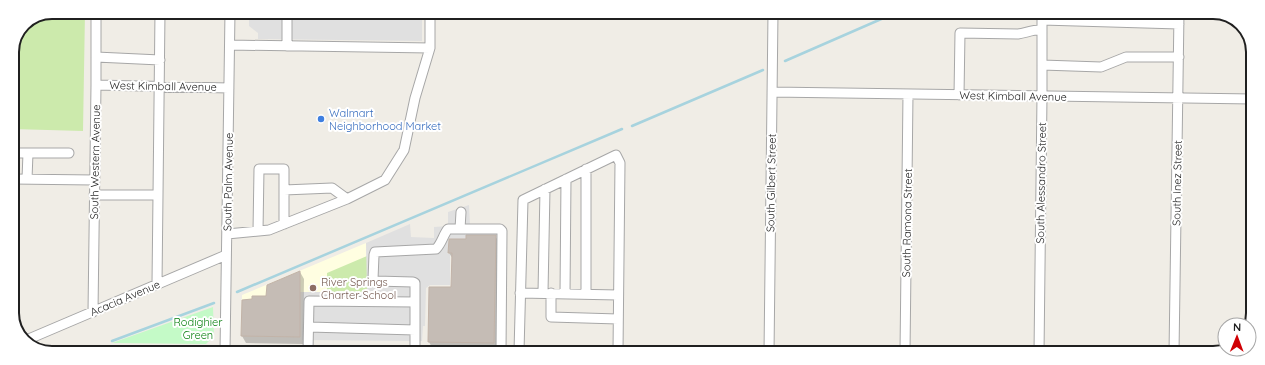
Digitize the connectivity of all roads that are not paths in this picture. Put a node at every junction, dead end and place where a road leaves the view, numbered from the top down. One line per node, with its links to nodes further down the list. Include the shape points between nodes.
1 (96, 19): 15 (street, South Western Avenue)
2 (160, 19): 17 (street)
3 (230, 19): 12 (street, South Palm Avenue)
4 (287, 19): 13 (street)
5 (430, 19): 14 (street)
6 (773, 19): 22 (street, South Gilbert Street)
7 (1042, 19): 11 (street, South Alessandro Street)
8 (1081, 19): 10 (street)
9 (1179, 19): 10 (street, South Inez Street)
10 (1179, 24): 16 (street, South Inez Street)
11 (1042, 30): 18 (street, South Alessandro Street); 24 (street, via 1018,34 960,33)
12 (230, 45): 13 (street); 21 (street, South Palm Avenue)
13 (286, 46): 14 (street)
14 (430, 48): 40 (street, via 415,98 404,150 385,180)
15 (96, 57): 17 (street); 19 (street, South Western Avenue)
16 (1179, 57): 18 (street, via 1126,57 1101,67); 26 (street, South Inez Street)
17 (160, 60): 20 (street)
18 (1042, 65): 25 (street, South Alessandro Street)
19 (96, 85): 20 (street, West Kimball Avenue); 35 (street, South Western Avenue)
20 (159, 86): 21 (street, West Kimball Avenue); 39 (street)
21 (229, 88): 45 (street, South Palm Avenue)
22 (772, 92): 23 (street, West Kimball Avenue); 65 (street, South Gilbert Street)
23 (908, 94): 24 (street, West Kimball Avenue); 66 (street, South Ramona Street)
24 (959, 95): 25 (street, West Kimball Avenue)
25 (1042, 96): 26 (street, West Kimball Avenue); 67 (street, South Alessandro Street)
26 (1178, 98): 27 (street, West Kimball Avenue); 68 (street, South Inez Street)
27 (1246, 99)
28 (19, 153): 29 (street)
29 (28, 153): 30 (street); 33 (street)
30 (69, 153)
31 (586, 169): 34 (street); 51 (street); 52 (street, via 616,155 620,163)
32 (19, 179): 33 (street)
33 (28, 179): 35 (street)
34 (566, 179): 36 (street); 50 (street)
35 (94, 180): 38 (street, South Western Avenue)
36 (545, 189): 48 (street, via 523,200); 49 (street)
37 (284, 190): 40 (street, via 332,188); 42 (street); 44 (street, via 284,170 259,169)
38 (94, 195): 39 (street); 54 (street, South Western Avenue)
39 (158, 195): 47 (street)
40 (347, 199): 42 (street)
41 (461, 212): 43 (street)
42 (284, 224): 44 (street)
43 (460, 229): 53 (street, via 448,229 436,249 375,252 374,279 415,283); 62 (street, via 502,231)
44 (258, 231): 45 (street)
45 (227, 234): 46 (street, South Palm Avenue)
46 (226, 255): 47 (street, Acacia Avenue); 59 (street, South Palm Avenue)
47 (158, 284): 54 (street, Acacia Avenue)
48 (520, 293): 49 (street); 63 (street)
49 (547, 293): 50 (street); 55 (street, via 551,317)
50 (565, 294): 51 (street)
51 (586, 294): 52 (street)
52 (618, 295): 55 (street)
53 (415, 302): 56 (street, via 309,301); 57 (street)
54 (93, 312): 58 (street, Acacia Avenue)
55 (618, 319): 64 (street)
56 (309, 327): 57 (street); 60 (street)
57 (415, 330): 61 (street)
58 (31, 338)
59 (225, 346)
60 (308, 346)
61 (415, 346)
62 (501, 346)
63 (518, 346)
64 (618, 346)
65 (769, 346)
66 (905, 346)
67 (1039, 346)
68 (1174, 346)

